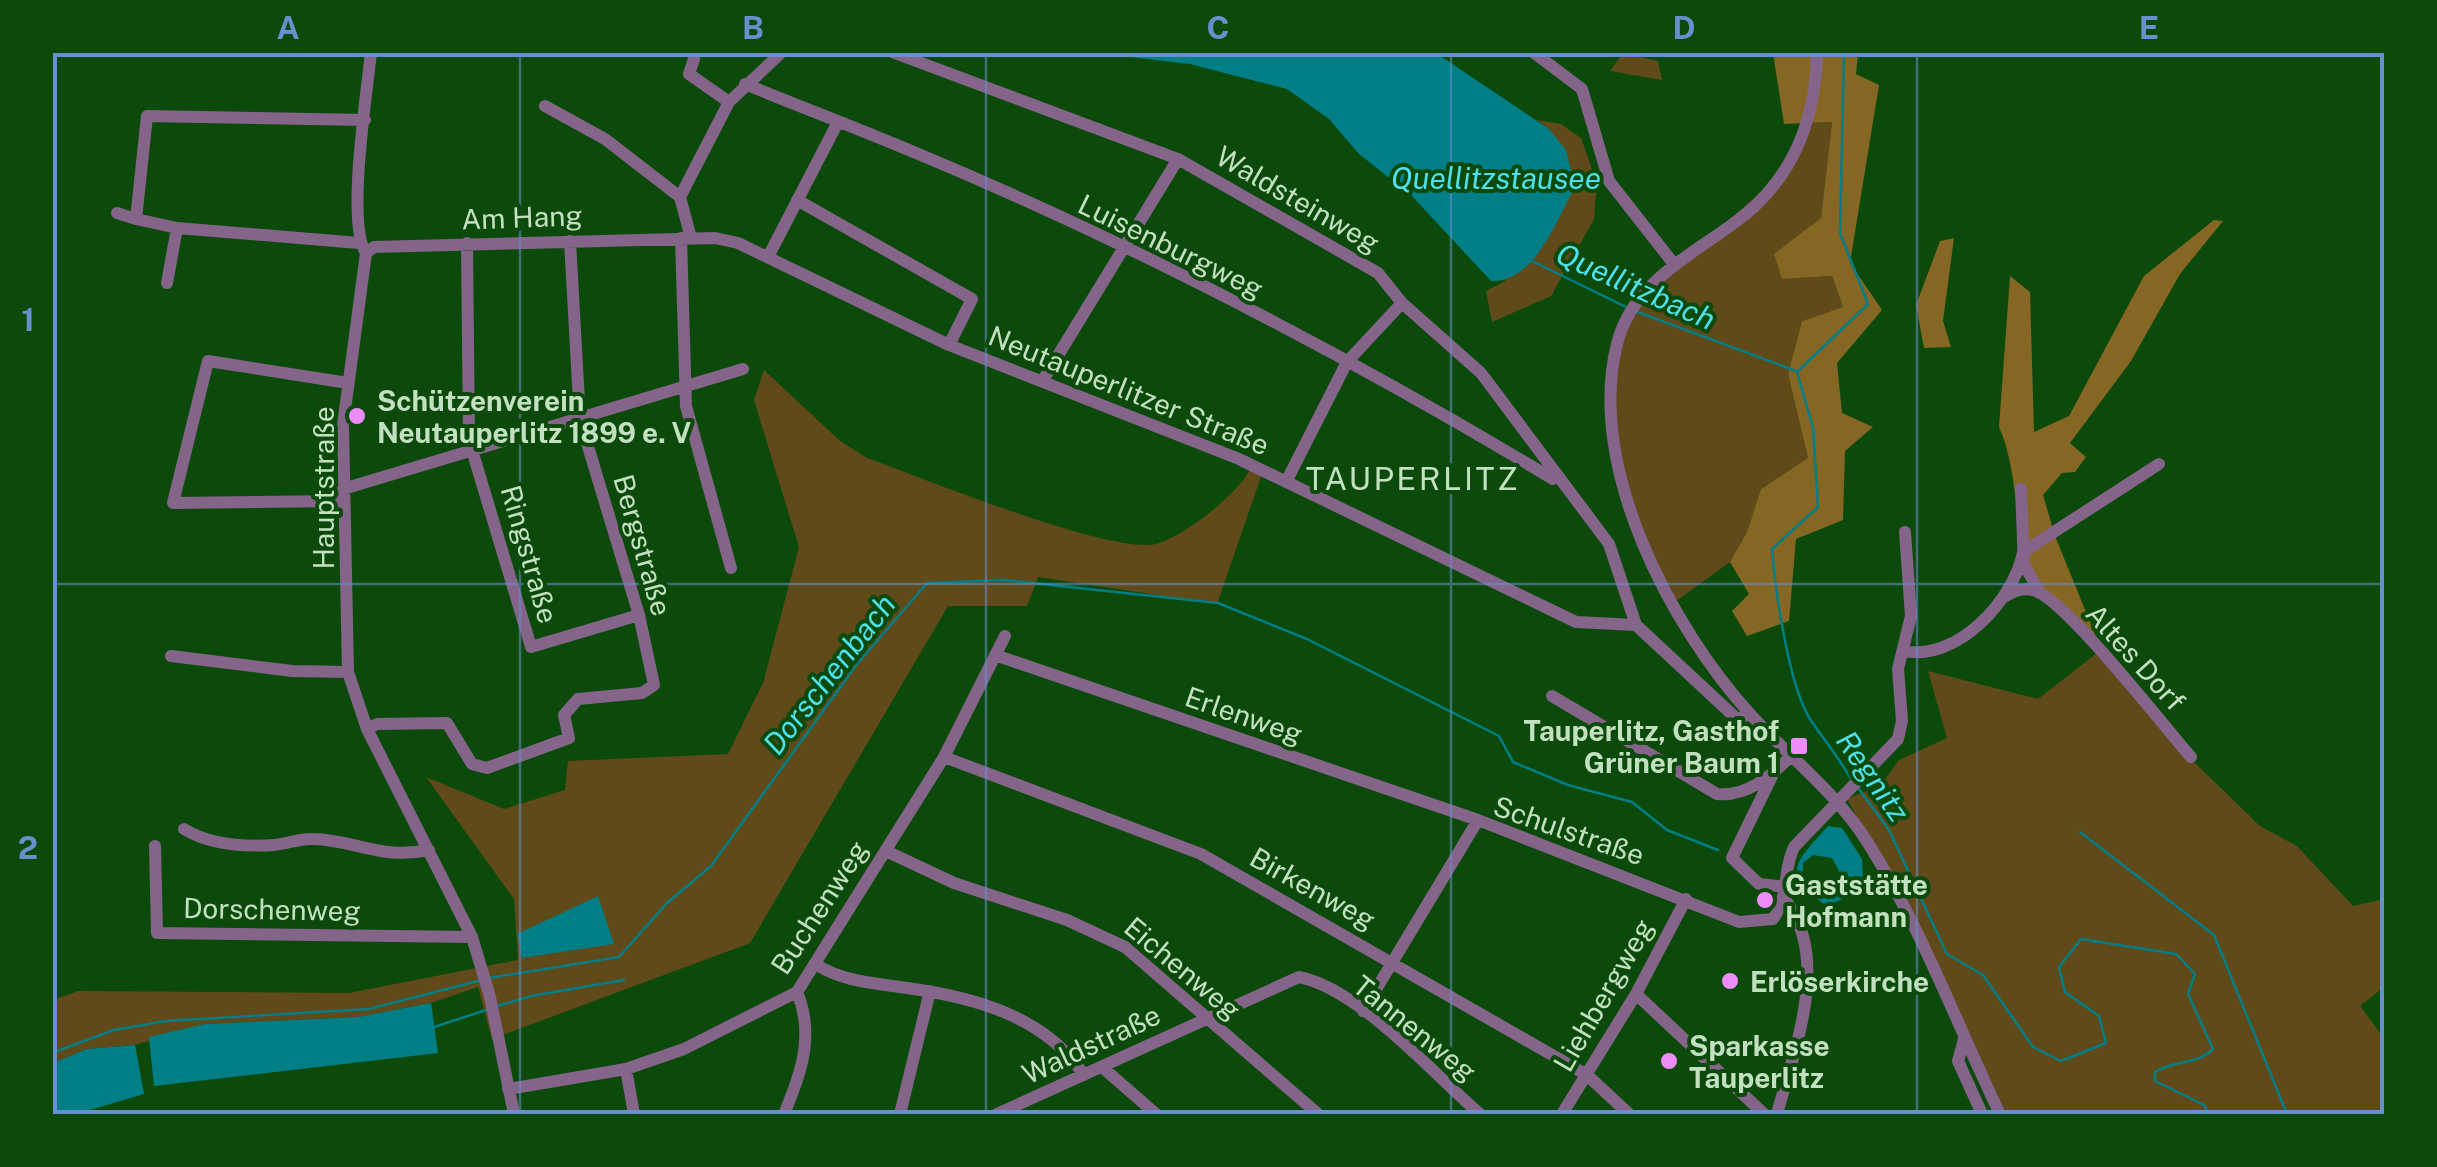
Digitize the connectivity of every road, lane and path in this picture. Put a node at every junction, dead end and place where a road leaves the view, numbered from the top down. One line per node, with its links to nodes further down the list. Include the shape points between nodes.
1 (371, 52): 10 (street, Hauptstraße)
2 (782, 52): 7 (street)
3 (892, 52): 12 (street, Waldsteinweg)
4 (1533, 52): 24 (street, via 1582,89 1608,181)
5 (1817, 52): 24 (street, via 1811,116 1796,153 1749,211)
6 (694, 59): 8 (street, via 689,74)
7 (745, 84): 8 (street); 11 (street, Luisenburgweg)
8 (729, 102): 13 (street)
9 (546, 106): 13 (street, via 605,140)
10 (365, 120): 16 (street, via 147,116); 21 (street, Hauptstraße)
11 (838, 122): 14 (street); 22 (street, Luisenburgweg)
12 (1178, 160): 22 (street); 26 (street, Waldsteinweg, via 1351,254)
13 (680, 197): 18 (street)
14 (797, 200): 23 (street); 27 (street, via 972,299)
15 (116, 213): 16 (street, Am Hang)
16 (136, 219): 17 (street, Am Hang)
17 (177, 228): 21 (street, Am Hang); 25 (street)
18 (686, 238): 19 (street, Am Hang); 23 (street, Neutauperlitzer Straße, via 738,243); 32 (street)
19 (570, 240): 20 (street, Am Hang); 33 (street, Bergstraße)
20 (467, 244): 21 (street, Am Hang); 34 (street, Ringstraße)
21 (362, 248): 31 (street, Hauptstraße)
22 (1125, 250): 28 (street, Luisenburgweg); 30 (street)
23 (768, 257): 27 (street, Neutauperlitzer Straße)
24 (1673, 263): 53 (street, via 1618,340 1610,411 1617,471 1688,632)
25 (167, 283)
26 (1402, 302): 28 (street); 37 (street, Waldsteinweg, via 1481,374)
27 (949, 344): 30 (street, Neutauperlitzer Straße)
28 (1347, 362): 36 (street); 37 (street, Luisenburgweg)
29 (743, 369): 32 (street)
30 (1044, 380): 36 (street, Neutauperlitzer Straße)
31 (348, 383): 39 (street, Hauptstraße); 39 (street, via 208,361 173,503)
32 (685, 388): 33 (street); 42 (street)
33 (580, 420): 34 (street); 45 (street, Bergstraße)
34 (474, 451): 39 (street); 45 (street, Ringstraße, via 531,647)
35 (2159, 464): 41 (street)
36 (1286, 482): 46 (street, Neutauperlitzer Straße, via 1576,622)
37 (1560, 483): 46 (street, Waldsteinweg, via 1610,544)
38 (2021, 489): 41 (street, Altes Dorf)
39 (344, 495): 51 (street, Hauptstraße)
40 (1905, 532): 48 (street, via 1911,616)
41 (2023, 552): 43 (street, Altes Dorf, via 2030,580); 44 (street, Altes Dorf)
42 (731, 568)
43 (2042, 594): 44 (street, via 2024,589); 56 (street, Altes Dorf)
44 (2004, 598): 48 (street, Altes Dorf, via 1950,643 1924,653)
45 (639, 616): 54 (street, Bergstraße, via 654,686 578,700 564,715 569,738 487,768 472,764 447,723)
46 (1636, 625): 53 (street, via 1737,720)
47 (1005, 636): 49 (street, Buchenweg)
48 (1904, 651): 59 (street, via 1898,739)
49 (995, 655): 57 (street, Buchenweg); 60 (street, Erlenweg)
50 (171, 656): 51 (street)
51 (348, 672): 54 (street, Hauptstraße)
52 (1552, 696): 58 (street, via 1717,794 1731,796)
53 (1750, 714): 55 (street)
54 (367, 729): 63 (street, Hauptstraße)
55 (1791, 756): 58 (street); 59 (street)
56 (2191, 756)
57 (944, 757): 64 (street, Buchenweg); 68 (street, Birkenweg, via 1202,854)
58 (1772, 774): 65 (street, via 1732,858 1759,884)
59 (1837, 801): 65 (street, via 1794,847 1786,862); 75 (street, via 1888,878)
60 (1478, 820): 66 (street, Schulstraße); 68 (street, Schulstraße)
61 (184, 829): 63 (street, via 202,840 232,844 312,838 356,850)
62 (155, 846): 67 (street, Dorschenweg, via 157,933)
63 (429, 850): 67 (street, Hauptstraße)
64 (886, 851): 69 (street, Buchenweg); 74 (street, Eichenweg, via 954,883 1100,933 1126,947)
65 (1786, 894): 66 (street, Schulstraße, via 1773,919 1759,923 1739,922); 92 (street, via 1806,949 1806,983)
66 (1686, 900): 72 (street, Liehbergweg)
67 (472, 937): 80 (street, Hauptstraße)
68 (1395, 962): 73 (street, Schulstraße); 79 (street, Birkenweg)
69 (816, 965): 70 (street, via 850,980); 71 (street, Buchenweg)
70 (930, 991): 78 (street, via 972,998 1012,1016 1048,1036); 84 (street)
71 (797, 992): 77 (street, Buchenweg, via 702,1042); 83 (street, via 806,1050)
72 (1636, 994): 79 (street, Liehbergweg); 91 (street)
73 (1362, 1011): 74 (street, Tannenweg, via 1299,978); 88 (street, Tannenweg)
74 (1205, 1018): 76 (street, Waldstraße); 87 (street, Eichenweg)
75 (1964, 1040): 93 (street, via 1958,1061); 94 (street)
76 (1102, 1067): 78 (street, Waldstraße); 86 (street)
77 (626, 1069): 80 (street, Buchenweg); 82 (street)
78 (1084, 1075): 85 (street, Waldstraße)
79 (1587, 1075): 89 (street, Liehbergweg); 90 (street, Birkenweg)
80 (508, 1089): 81 (street, Hauptstraße)
81 (514, 1114)
82 (634, 1114)
83 (784, 1114)
84 (900, 1114)
85 (997, 1114)
86 (1156, 1114)
87 (1318, 1114)
88 (1480, 1114)
89 (1562, 1114)
90 (1629, 1114)
91 (1764, 1114)
92 (1777, 1114)
93 (1982, 1114)
94 (2000, 1114)

